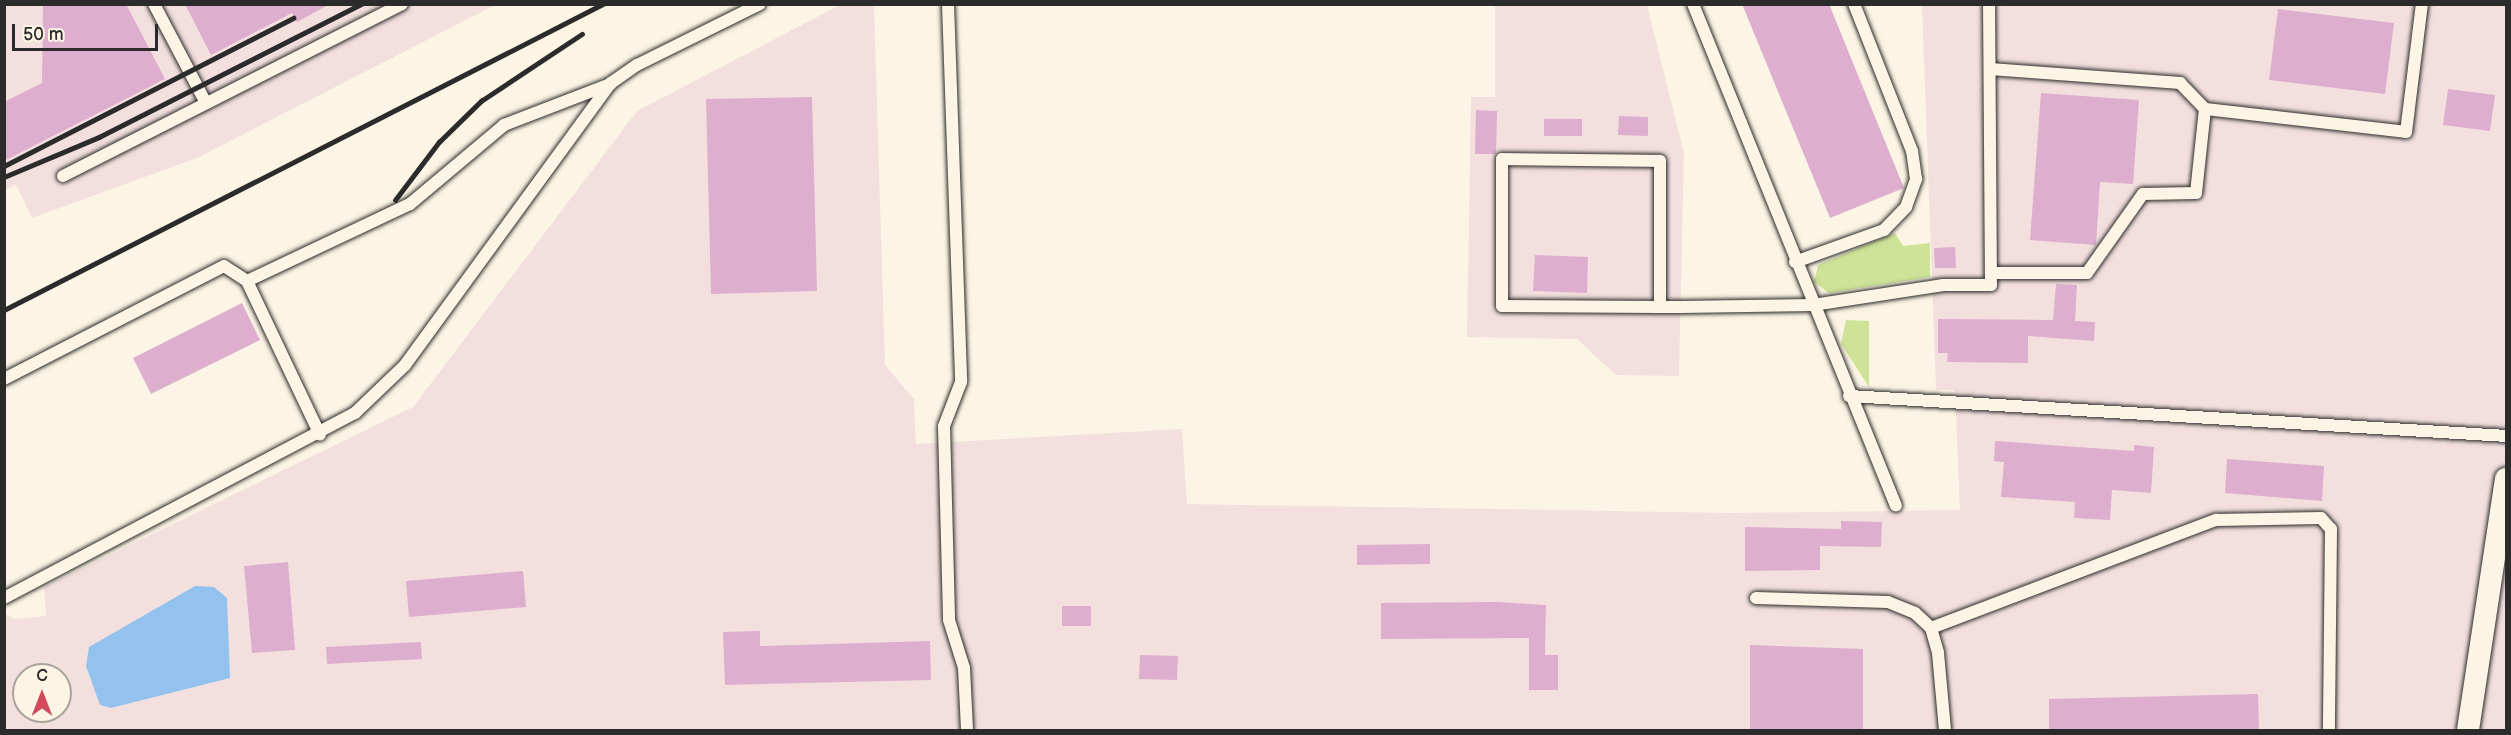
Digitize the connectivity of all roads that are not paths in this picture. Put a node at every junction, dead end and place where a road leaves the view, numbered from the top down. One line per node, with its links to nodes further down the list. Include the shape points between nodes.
1 (154, 4): 11 (lane)
2 (402, 4): 11 (lane)
3 (760, 4): 10 (lane, via 637,65)
4 (948, 4): 28 (lane, via 962,382 944,426 948,584 949,620 964,668)
5 (1693, 4): 14 (lane)
6 (1854, 4): 14 (lane, via 1912,150 1916,179 1906,207 1884,230)
7 (1989, 4): 9 (lane)
8 (2422, 4): 12 (lane, via 2406,132)
9 (1990, 69): 12 (lane, via 2180,83); 15 (lane)
10 (611, 83): 16 (lane, via 504,125 410,204); 21 (lane, via 405,365 380,392)
11 (206, 103): 13 (lane)
12 (2205, 109): 15 (lane, via 2196,193 2143,194 2087,273)
13 (63, 176)
14 (1795, 262): 17 (lane)
15 (1991, 273): 17 (lane, via 1991,285 1943,285)
16 (247, 281): 19 (lane, via 224,266); 21 (lane)
17 (1813, 305): 18 (lane); 20 (lane)
18 (1660, 307): 18 (lane, via 1502,306 1502,159 1660,161)
19 (4, 380)
20 (1849, 396): 22 (lane); 24 (lane)
21 (320, 435): 25 (lane)
22 (2506, 436)
23 (2506, 479): 31 (street)
24 (1896, 506)
25 (4, 598)
26 (1756, 598): 27 (lane, via 1888,602 1915,613)
27 (1931, 628): 29 (lane); 30 (lane, via 2216,520 2321,518 2331,529)
28 (967, 730)
29 (1945, 730)
30 (2329, 730)
31 (2468, 730)

